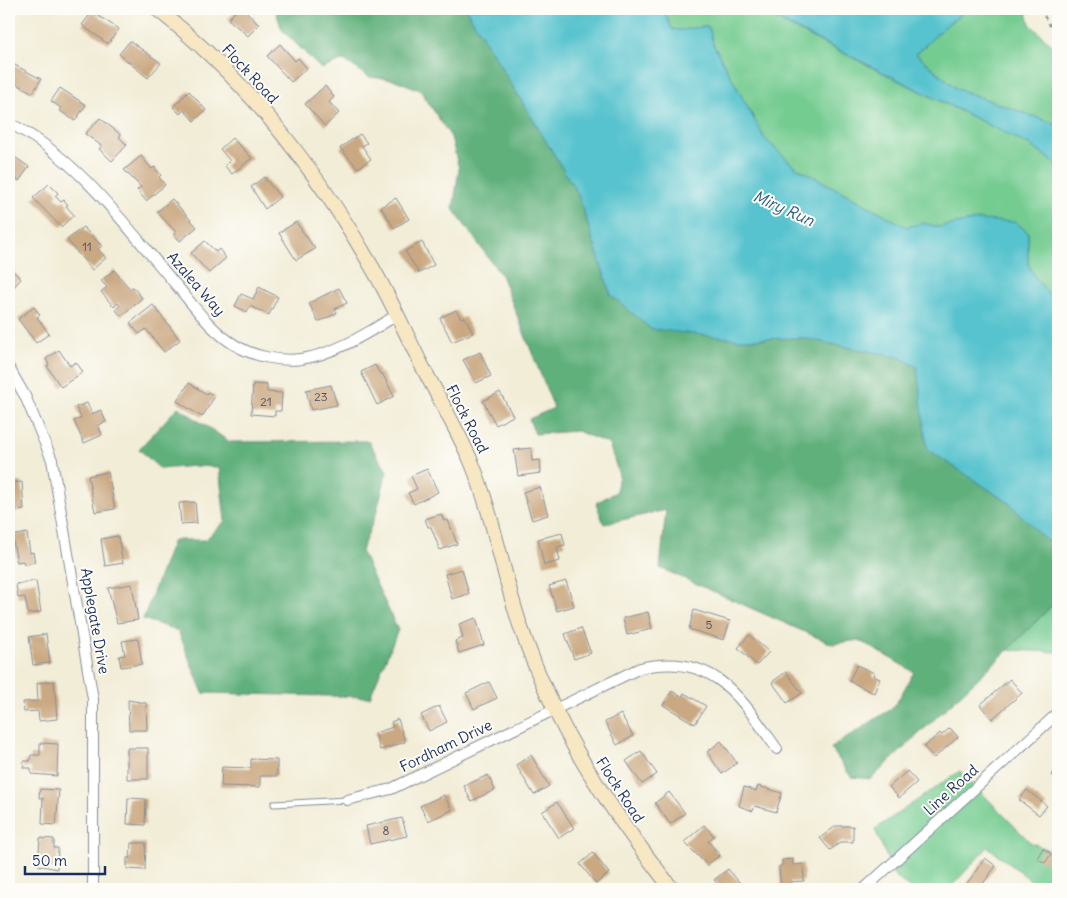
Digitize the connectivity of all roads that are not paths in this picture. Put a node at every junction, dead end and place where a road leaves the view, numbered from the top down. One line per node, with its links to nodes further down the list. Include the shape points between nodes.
1 (157, 9): 3 (street, Flock Road, via 232,78 296,152 346,222)
2 (9, 123): 3 (street, Azalea Way, via 37,140 78,173 207,322 235,345 264,357 300,359 336,349)
3 (397, 315): 5 (street, Flock Road, via 471,462 494,528 520,624)
4 (9, 368): 10 (street, Applegate Drive, via 29,404 52,460 93,699)
5 (554, 711): 7 (street, Fordham Drive, via 640,668 656,664 688,666 717,677 730,687); 8 (street, Fordham Drive, via 391,789); 11 (street, Flock Road, via 610,808)
6 (1058, 713): 12 (street, Line Road)
7 (778, 749)
8 (347, 800): 9 (lane)
9 (274, 804)
10 (93, 889)
11 (672, 889)
12 (864, 889)

